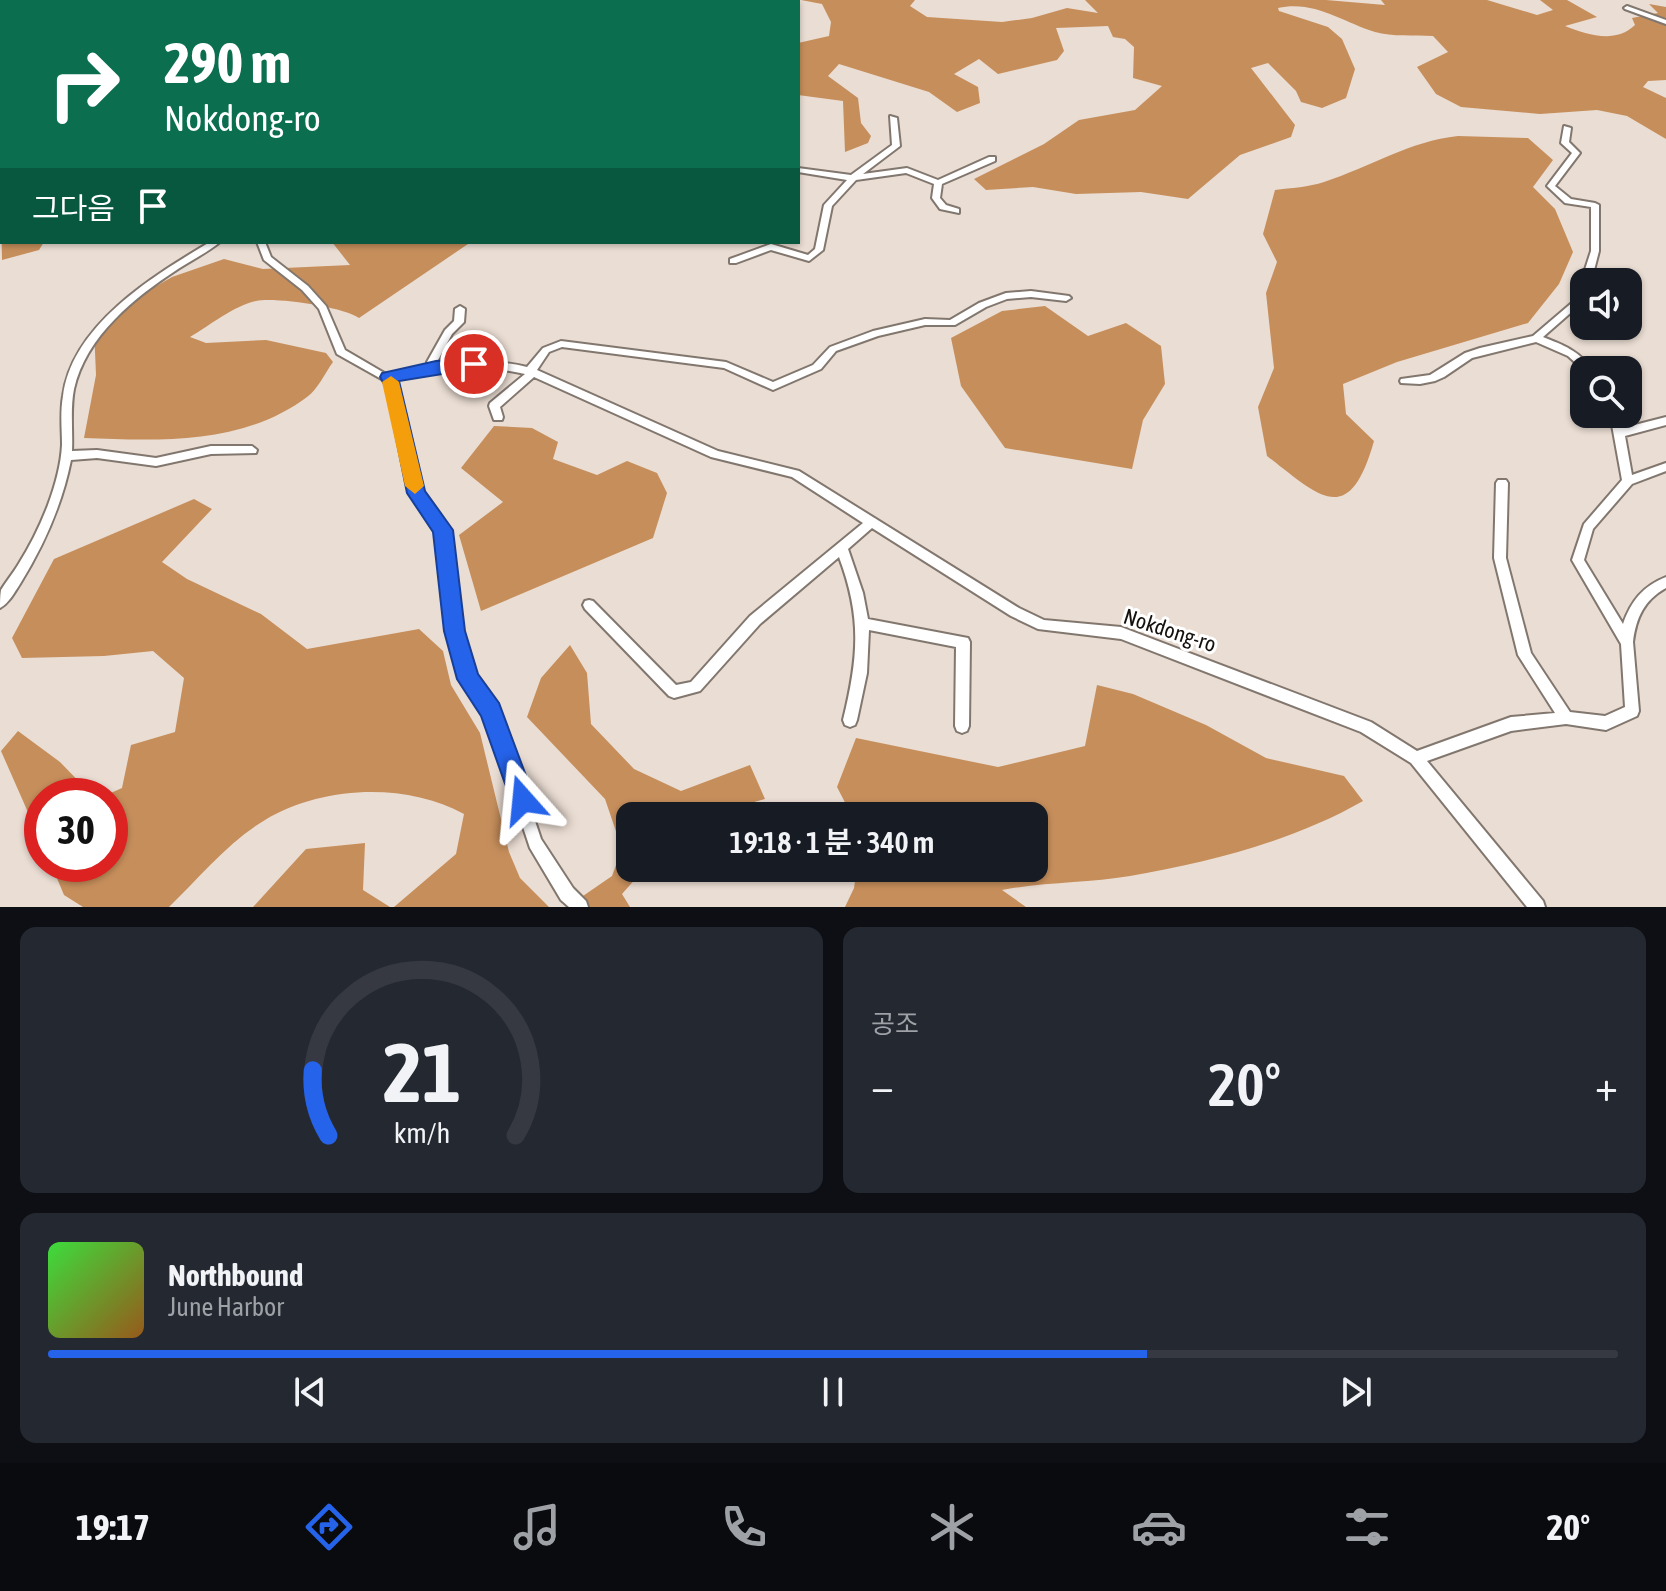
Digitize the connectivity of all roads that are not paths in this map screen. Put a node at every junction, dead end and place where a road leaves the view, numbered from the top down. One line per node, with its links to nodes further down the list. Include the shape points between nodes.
1 (1627, 8): 2 (street)
2 (1666, 22)
3 (893, 118): 7 (street, via 896,146)
4 (1567, 128): 13 (street, via 1565,143 1576,153 1551,186 1568,201 1595,205)
5 (992, 159): 8 (street)
6 (800, 170): 7 (street)
7 (853, 178): 8 (street, via 907,170); 12 (street, via 828,205 819,250 809,258 771,247)
8 (938, 183): 9 (street, via 936,198)
9 (956, 211)
10 (213, 244): 28 (street, via 146,286 94,337 69,390)
11 (262, 244): 21 (street, via 267,258 323,308 341,352)
12 (733, 261)
13 (1590, 268)
14 (1066, 298): 20 (street, via 1028,292 1002,296 973,307 952,323 925,322 876,333 833,349 817,367 773,386 726,365 561,344 546,350)
15 (460, 309): 19 (street, via 459,322 432,362)
16 (1570, 309): 17 (street)
17 (1536, 338): 18 (street); 22 (street, via 1480,351 1446,375)
18 (1576, 356)
19 (436, 367): 20 (street, Nokdong-ro, via 502,363); 21 (street, Nokdong-ro)
20 (532, 372): 23 (street, via 494,406); 32 (street, Nokdong-ro, via 715,454 795,474)
21 (388, 377): 43 (street, via 416,493 443,530 454,631 468,679 491,710 535,843)
22 (1405, 381)
23 (498, 417)
24 (1666, 421): 26 (street)
25 (1619, 428): 26 (street)
26 (1621, 433): 30 (street)
27 (252, 450): 28 (street, via 211,450 156,462 97,454)
28 (66, 456): 35 (street, via 48,524)
29 (1666, 467): 30 (street)
30 (1628, 481): 38 (street, via 1588,527 1578,560)
31 (1502, 483): 39 (street, via 1500,558 1525,655)
32 (872, 522): 33 (street); 42 (street, Nokdong-ro, via 1043,625 1121,633 1366,727)
33 (841, 547): 36 (street, via 755,620 695,687 674,692); 37 (street)
34 (1666, 582): 38 (street, via 1641,599 1627,628)
35 (0, 603)
36 (589, 605)
37 (864, 624): 40 (street, via 864,658); 41 (street, via 963,642)
38 (1627, 643): 39 (street, via 1632,711 1606,723)
39 (1566, 718): 42 (street, via 1511,724)
40 (850, 720)
41 (962, 726)
42 (1416, 758): 44 (street, Nokdong-ro)
43 (580, 907)
44 (1537, 907)

